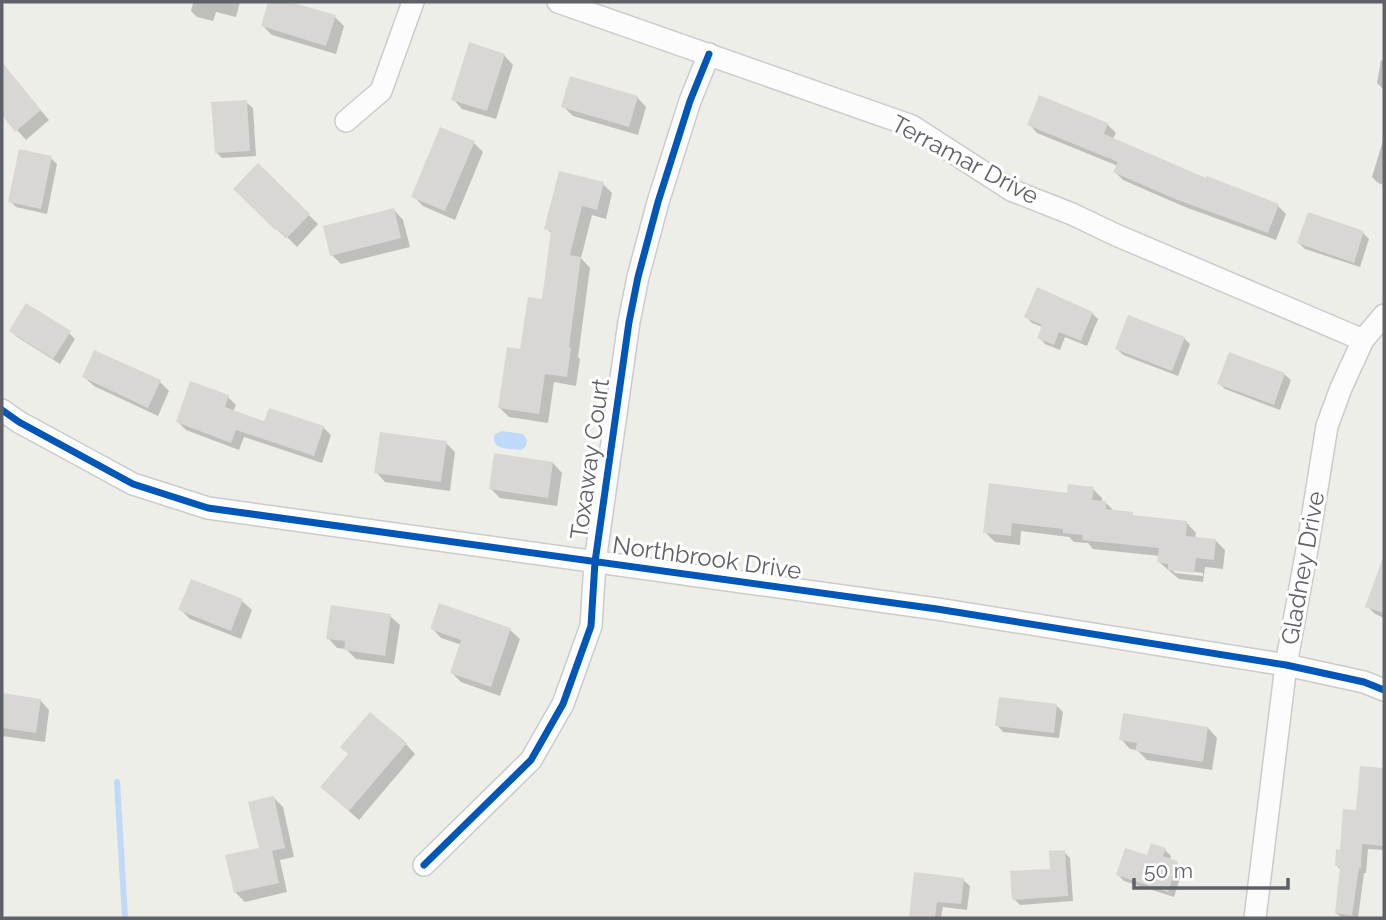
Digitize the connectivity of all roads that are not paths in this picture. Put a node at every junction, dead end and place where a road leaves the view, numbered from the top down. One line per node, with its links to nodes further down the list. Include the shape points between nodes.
1 (413, 2): 4 (street, via 381,91)
2 (558, 2): 3 (street, Terramar Drive)
3 (709, 54): 6 (street, Terramar Drive, via 912,126 1011,190); 8 (street, Toxaway Court, via 690,101 638,277)
4 (346, 121)
5 (1384, 315): 6 (street, Gladney Drive)
6 (1363, 340): 9 (street, Gladney Drive, via 1327,426)
7 (2, 410): 8 (street, Northbrook Drive, via 134,484 208,508)
8 (595, 562): 9 (street, Northbrook Drive, via 937,609); 11 (street, Toxaway Court, via 591,626 563,704 531,760)
9 (1286, 666): 10 (street, Northbrook Drive); 12 (street, Gladney Drive)
10 (1384, 690)
11 (424, 864)
12 (1255, 918)

